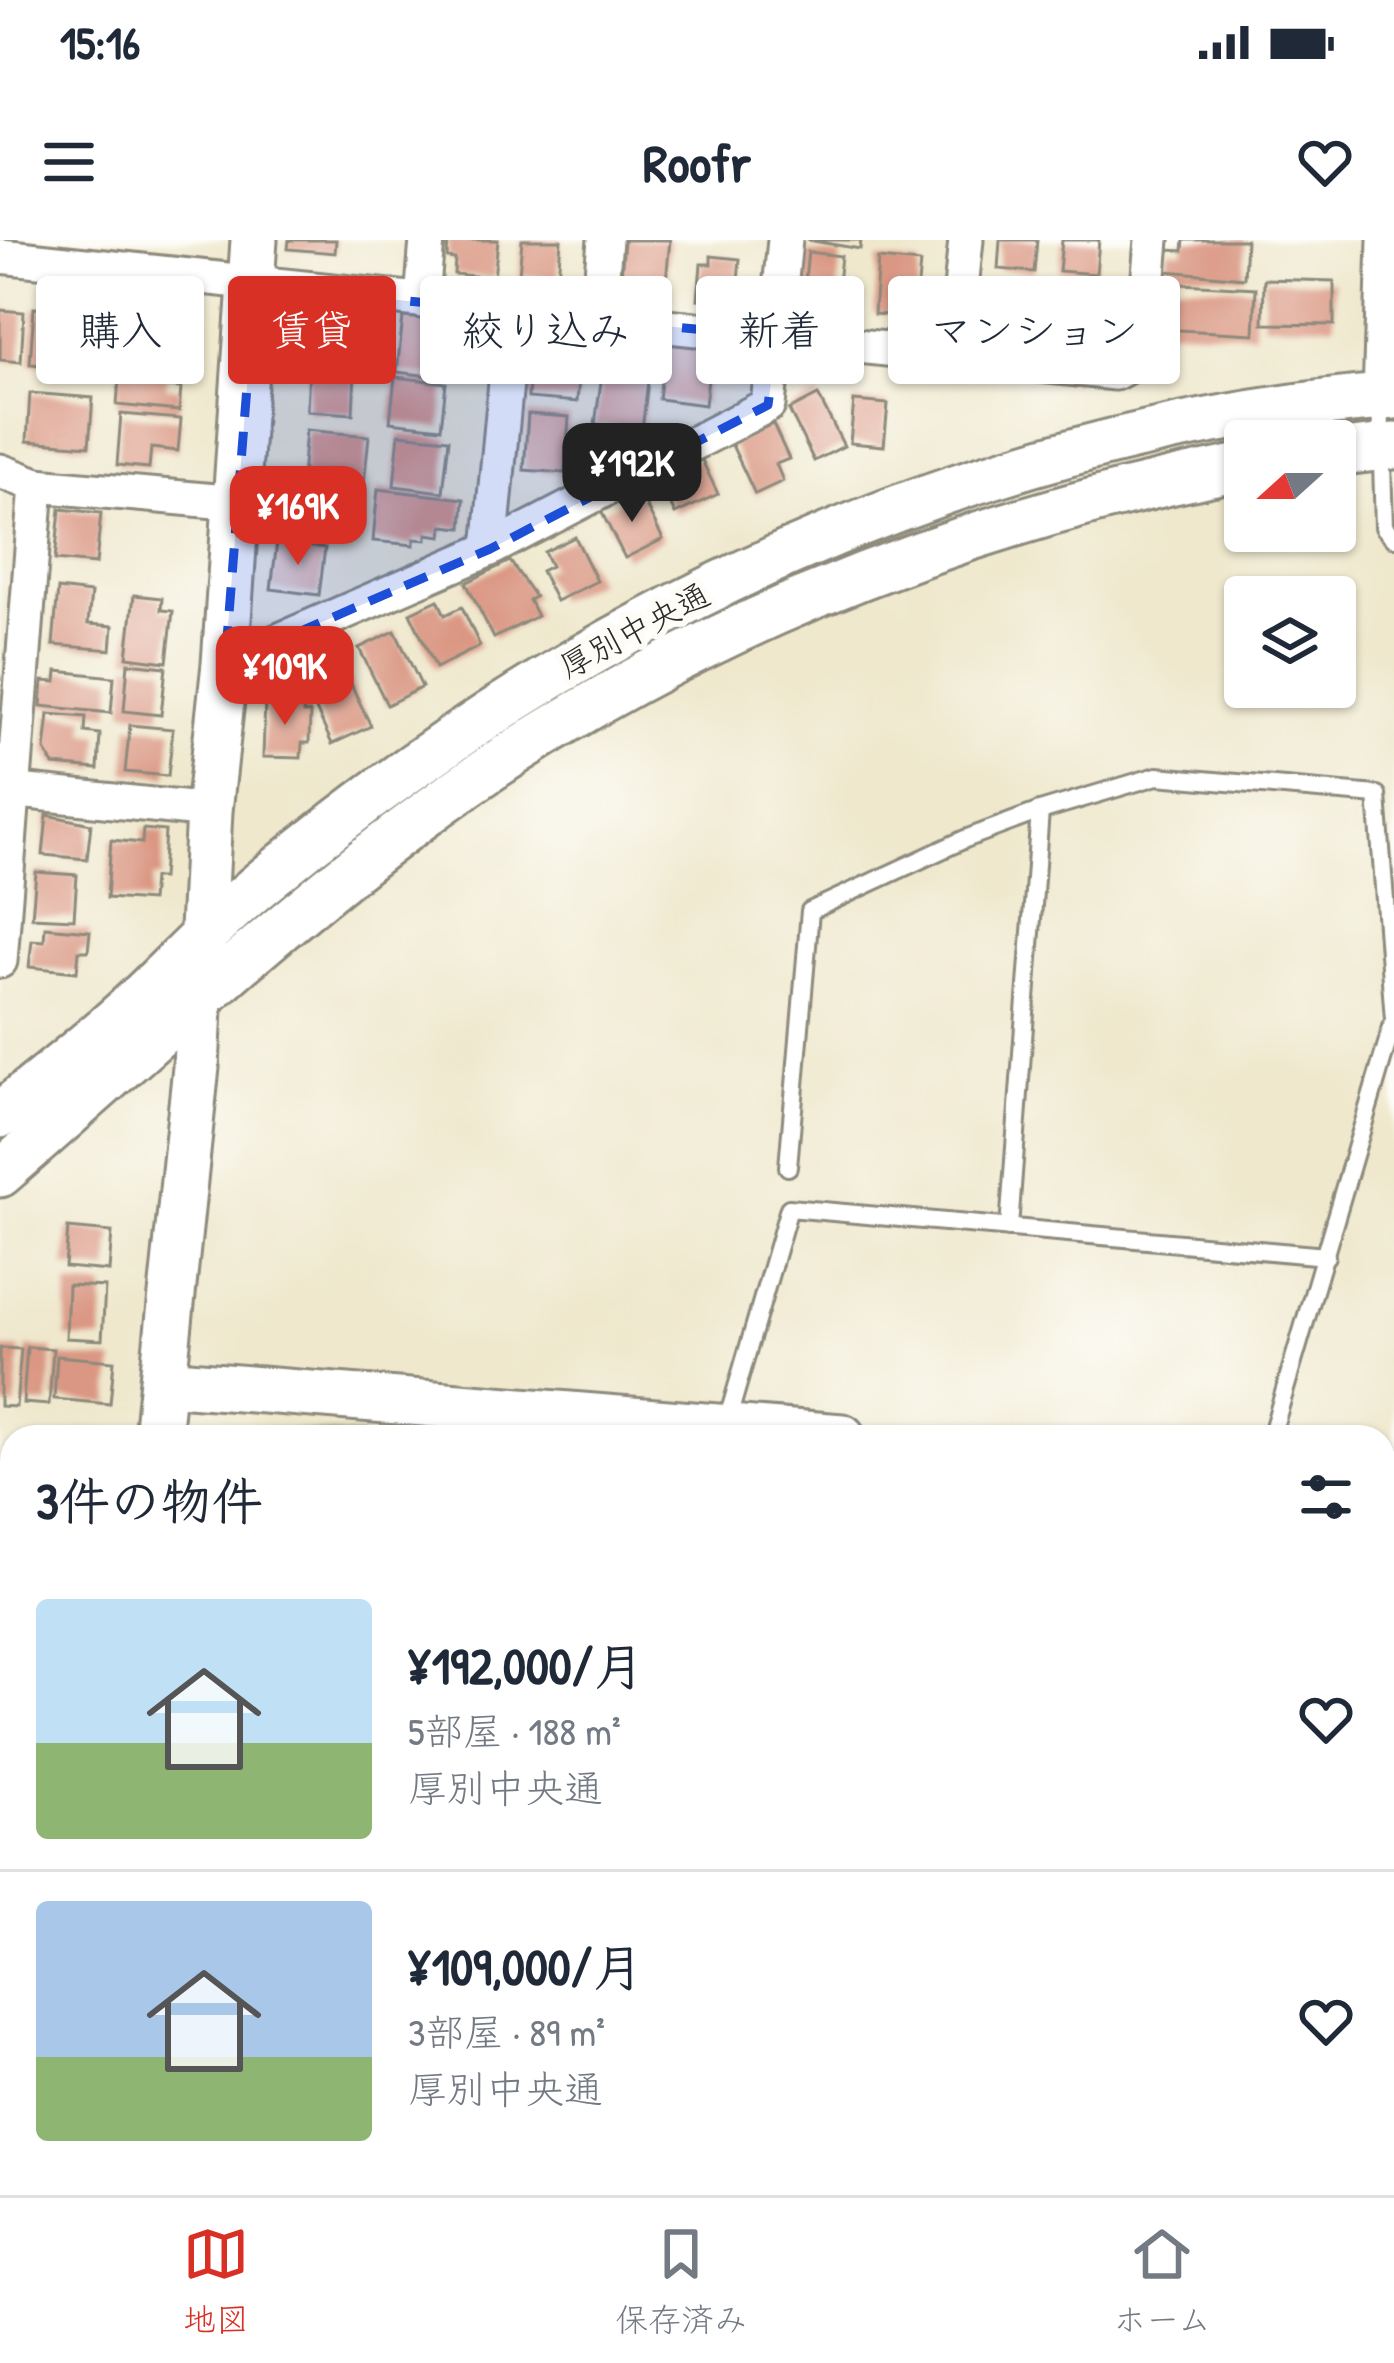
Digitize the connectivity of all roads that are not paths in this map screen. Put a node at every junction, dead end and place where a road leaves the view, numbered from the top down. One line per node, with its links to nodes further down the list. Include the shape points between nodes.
1 (254, 240): 10 (main road)
2 (427, 240): 11 (street)
3 (605, 240): 12 (street)
4 (785, 240): 13 (street)
5 (966, 240): 14 (street)
6 (1153, 240): 15 (street)
7 (1385, 240): 20 (street)
8 (74, 251): 9 (street); 16 (street)
9 (0, 256)
10 (254, 276)
11 (424, 276)
12 (602, 276)
13 (782, 276)
14 (962, 276)
15 (1150, 276)
16 (228, 281)
17 (247, 384): 25 (main road)
18 (506, 384): 27 (street)
19 (770, 384): 27 (street, via 768,405)
20 (1387, 396): 21 (lane); 33 (main road, 厚別中央通, via 1094,446 947,489 733,577 552,672 446,743 262,881)
21 (1369, 449): 26 (lane, via 1384,527)
22 (1224, 470): 35 (main road, 厚別中央通, via 970,534 712,643 550,730 418,819)
23 (0, 471): 24 (street)
24 (37, 485): 25 (street); 28 (street)
25 (238, 503): 29 (main road)
26 (1394, 538)
27 (490, 549): 29 (street)
28 (14, 617): 30 (street)
29 (225, 664): 31 (main road)
30 (7, 790): 31 (street); 34 (street)
31 (209, 811): 33 (main road)
32 (1040, 811): 37 (lane, via 810,911); 39 (lane); 40 (lane, via 1157,776 1376,796 1394,1019)
33 (203, 936): 35 (main road); 36 (main road, 厚別中央通)
34 (0, 961)
35 (200, 992): 38 (main road, 厚別中央通); 41 (main road)
36 (0, 1115)
37 (788, 1167)
38 (0, 1174)
39 (1009, 1228): 40 (lane); 43 (lane, via 789,1208)
40 (1326, 1256): 44 (lane)
41 (164, 1382): 42 (main road); 43 (main road)
42 (159, 1425)
43 (726, 1425)
44 (1275, 1425)

